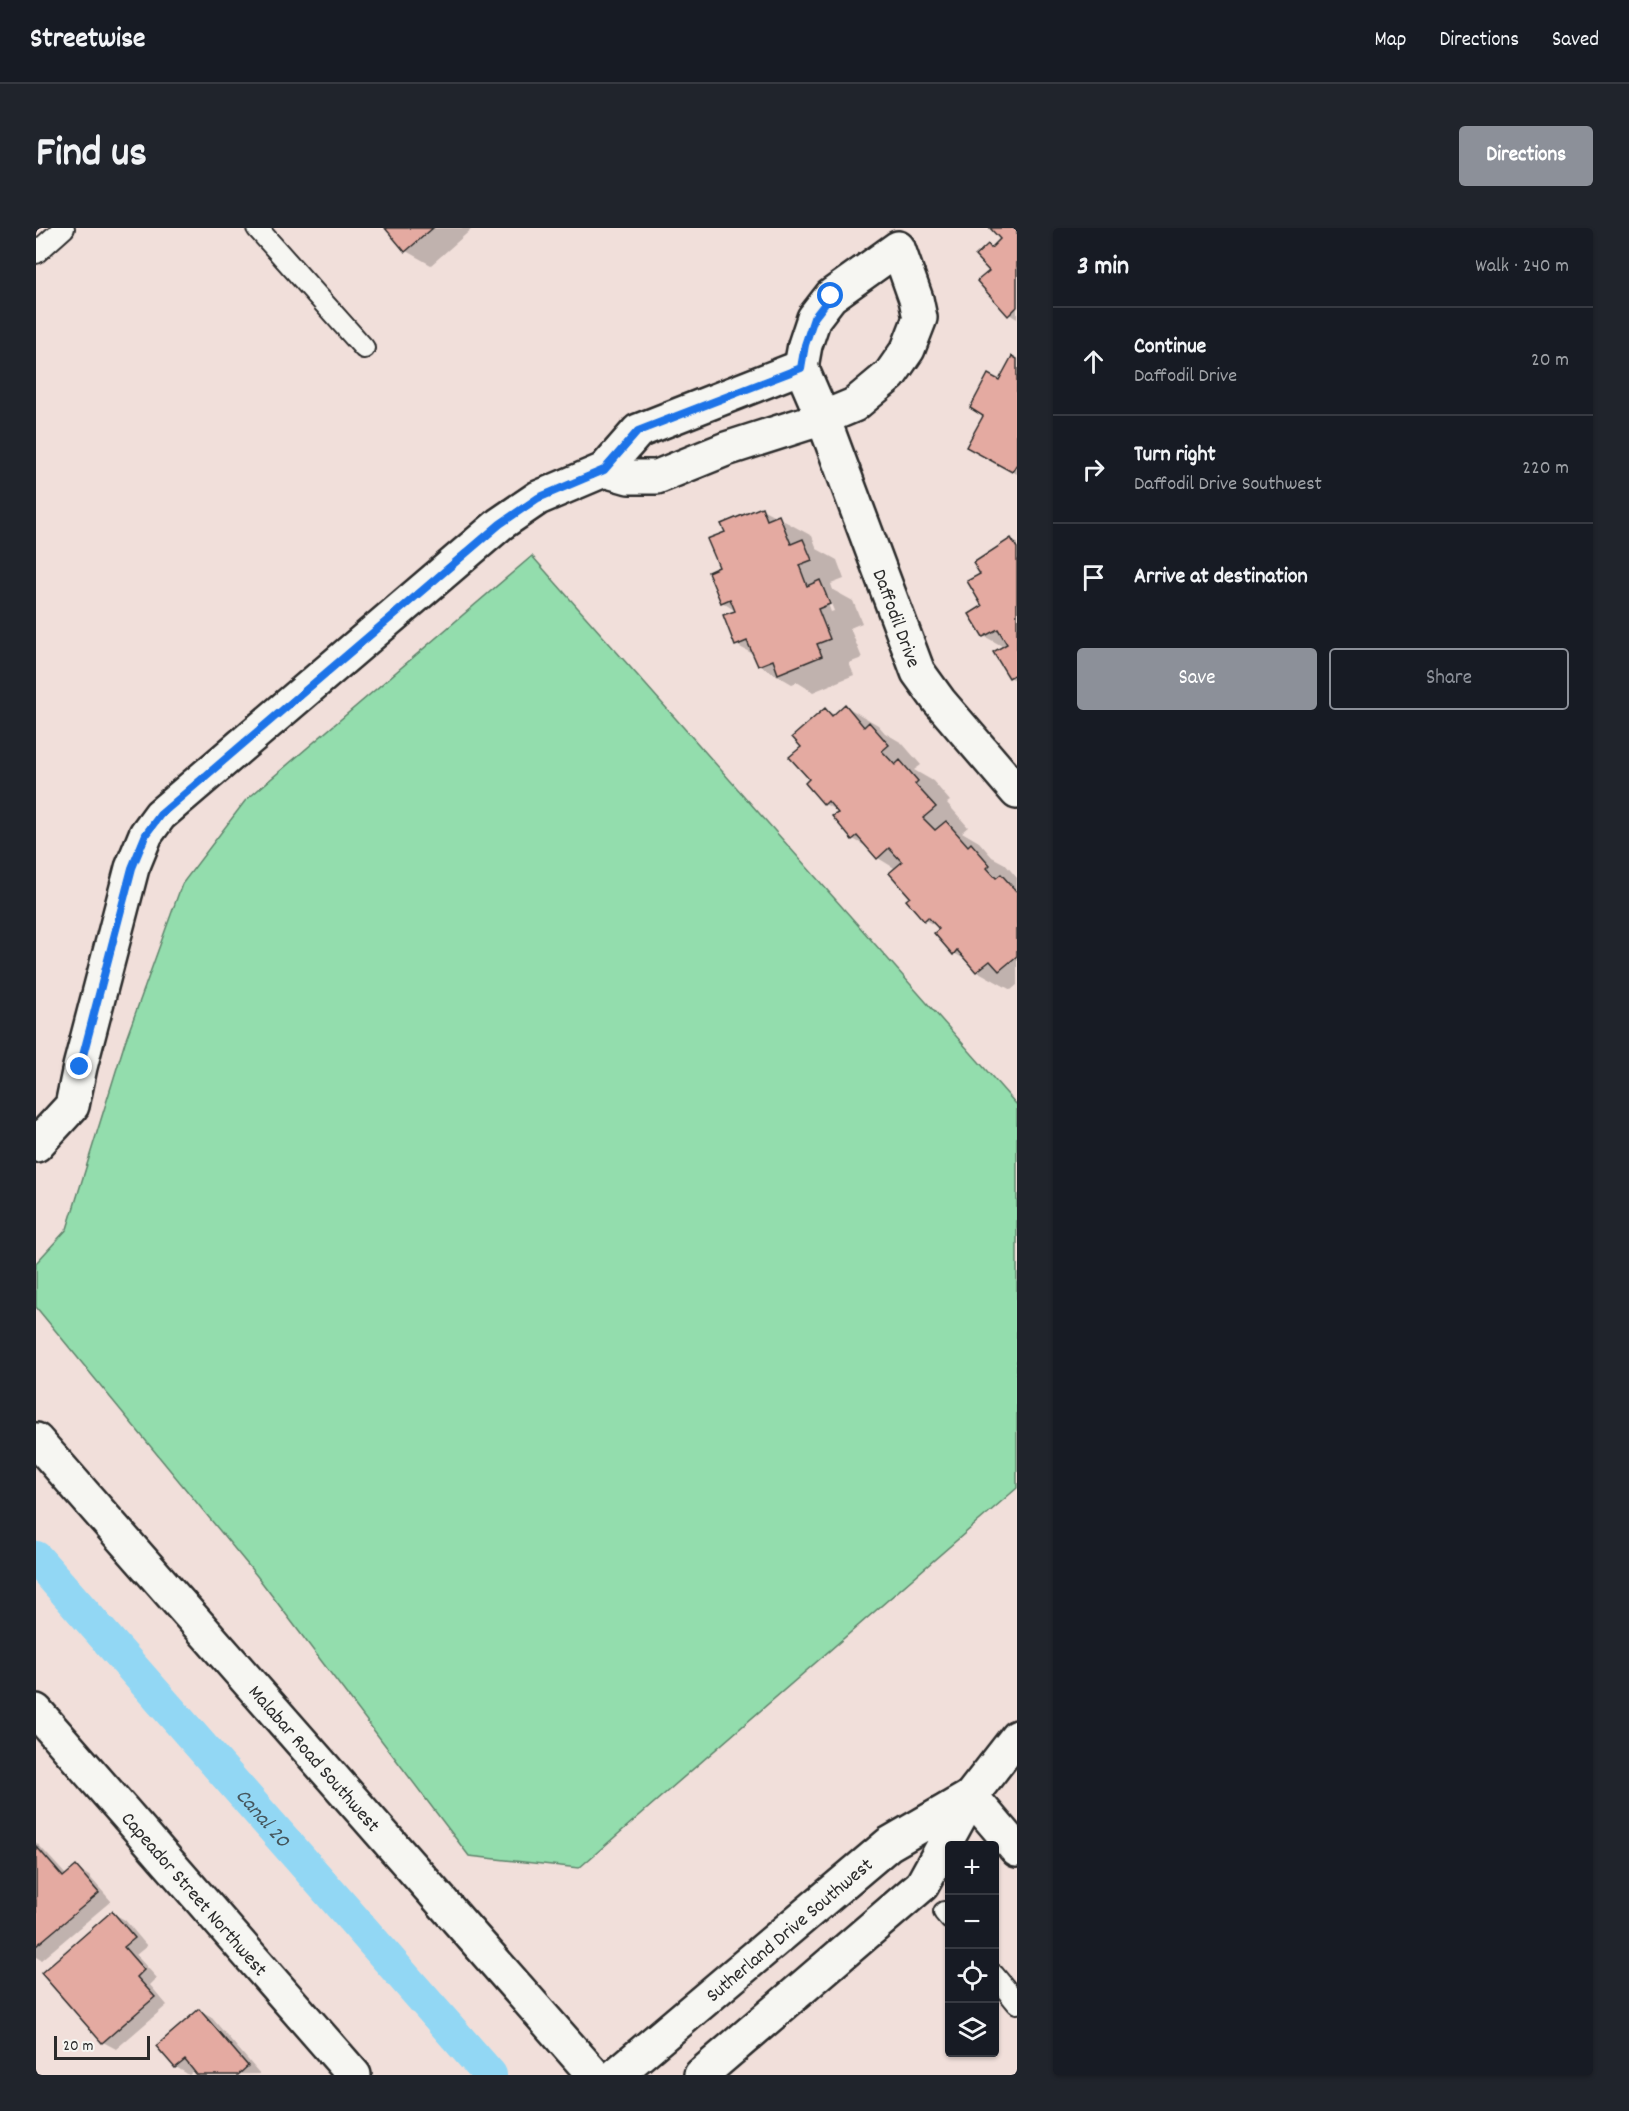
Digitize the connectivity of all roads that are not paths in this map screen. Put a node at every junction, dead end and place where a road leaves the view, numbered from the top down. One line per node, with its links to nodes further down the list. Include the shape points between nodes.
1 (64, 228): 4 (lane)
2 (257, 228): 5 (lane)
3 (904, 238): 6 (street, via 831,296 814,318); 7 (street, via 920,318 908,349 890,375 854,405)
4 (36, 253)
5 (364, 348)
6 (801, 368): 7 (street, Daffodil Drive); 8 (street, via 638,431)
7 (823, 418): 8 (street, via 726,449 657,477 629,477); 9 (street, Daffodil Drive, via 918,672)
8 (604, 470): 10 (street, via 538,498 500,524 160,815 146,834 132,868 72,1106)
9 (1017, 792)
10 (36, 1145)
11 (36, 1440): 19 (street, Malabar Road Southwest)
12 (40, 1724): 18 (street, Capeador Street Northwest)
13 (1017, 1737): 14 (street, Sutherland Drive Southwest)
14 (971, 1796): 15 (street); 20 (street, Sutherland Drive Southwest, via 889,1844); 21 (street, Sutherland Drive Southwest, via 922,1885)
15 (1017, 1850)
16 (999, 1981): 17 (lane)
17 (1017, 2003)
18 (354, 2075)
19 (594, 2075)
20 (616, 2075)
21 (701, 2075)

